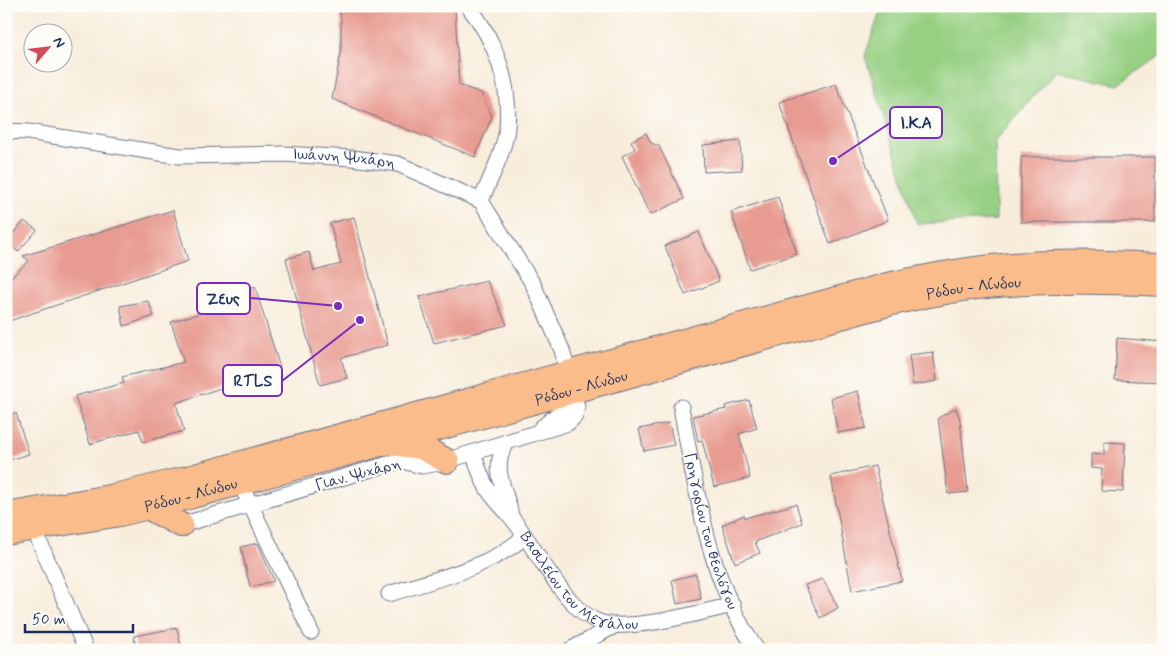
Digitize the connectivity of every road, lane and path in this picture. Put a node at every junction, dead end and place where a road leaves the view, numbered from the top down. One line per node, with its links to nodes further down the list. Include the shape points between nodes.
1 (468, 6): 3 (street, via 483,24 492,43 502,69 506,93 507,129)
2 (6, 131): 3 (street, Ιωάννη Ψυχάρη, via 179,156 283,154 398,164)
3 (481, 202): 6 (street, via 532,284 559,344)
4 (1163, 265): 6 (main road, Ρόδου - Λίνδου, via 1036,263 941,274 887,285)
5 (1163, 284): 6 (main road, Ρόδου - Λίνδου, via 1052,282 943,292)
6 (571, 382): 8 (main road, Ρόδου - Λίνδου); 9 (street, Γιαν. Ψυχάρη, via 560,414 523,438); 15 (main road, Ρόδου - Λίνδου, via 115,496)
7 (680, 406): 22 (street, Γρηγορίου του θεολόγου, via 699,511)
8 (386, 442): 11 (main road, via 421,447); 12 (main road, Ρόδου - Λίνδου)
9 (505, 444): 10 (street, Γιαν. Ψυχάρη); 16 (street, via 499,460 499,477)
10 (473, 453): 11 (street, Γιαν. Ψυχάρη); 16 (street, Βασιλείου του Μεγάλου, via 488,488)
11 (447, 461): 13 (street, Γιαν. Ψυχάρη, via 422,466 395,462)
12 (240, 483): 13 (street); 14 (main road, Ρόδου - Λίνδου)
13 (250, 505): 17 (street, Γιαν. Ψυχάρη); 24 (street)
14 (147, 507): 17 (main road); 18 (main road, Ρόδου - Λίνδου)
15 (6, 515)
16 (511, 517): 20 (street, Βασιλείου του Μεγάλου)
17 (181, 525)
18 (34, 529): 19 (main road, Ρόδου - Λίνδου); 25 (street)
19 (6, 534)
20 (524, 537): 21 (street, via 507,552 480,564); 23 (street, Βασιλείου του Μεγάλου, via 572,601 588,616)
21 (389, 594)
22 (733, 605): 23 (street, Βασιλείου του Μεγάλου); 27 (street, Γρηγορίου του θεολόγου)
23 (616, 625): 26 (street)
24 (311, 632)
25 (86, 650)
26 (570, 650)
27 (757, 650)

